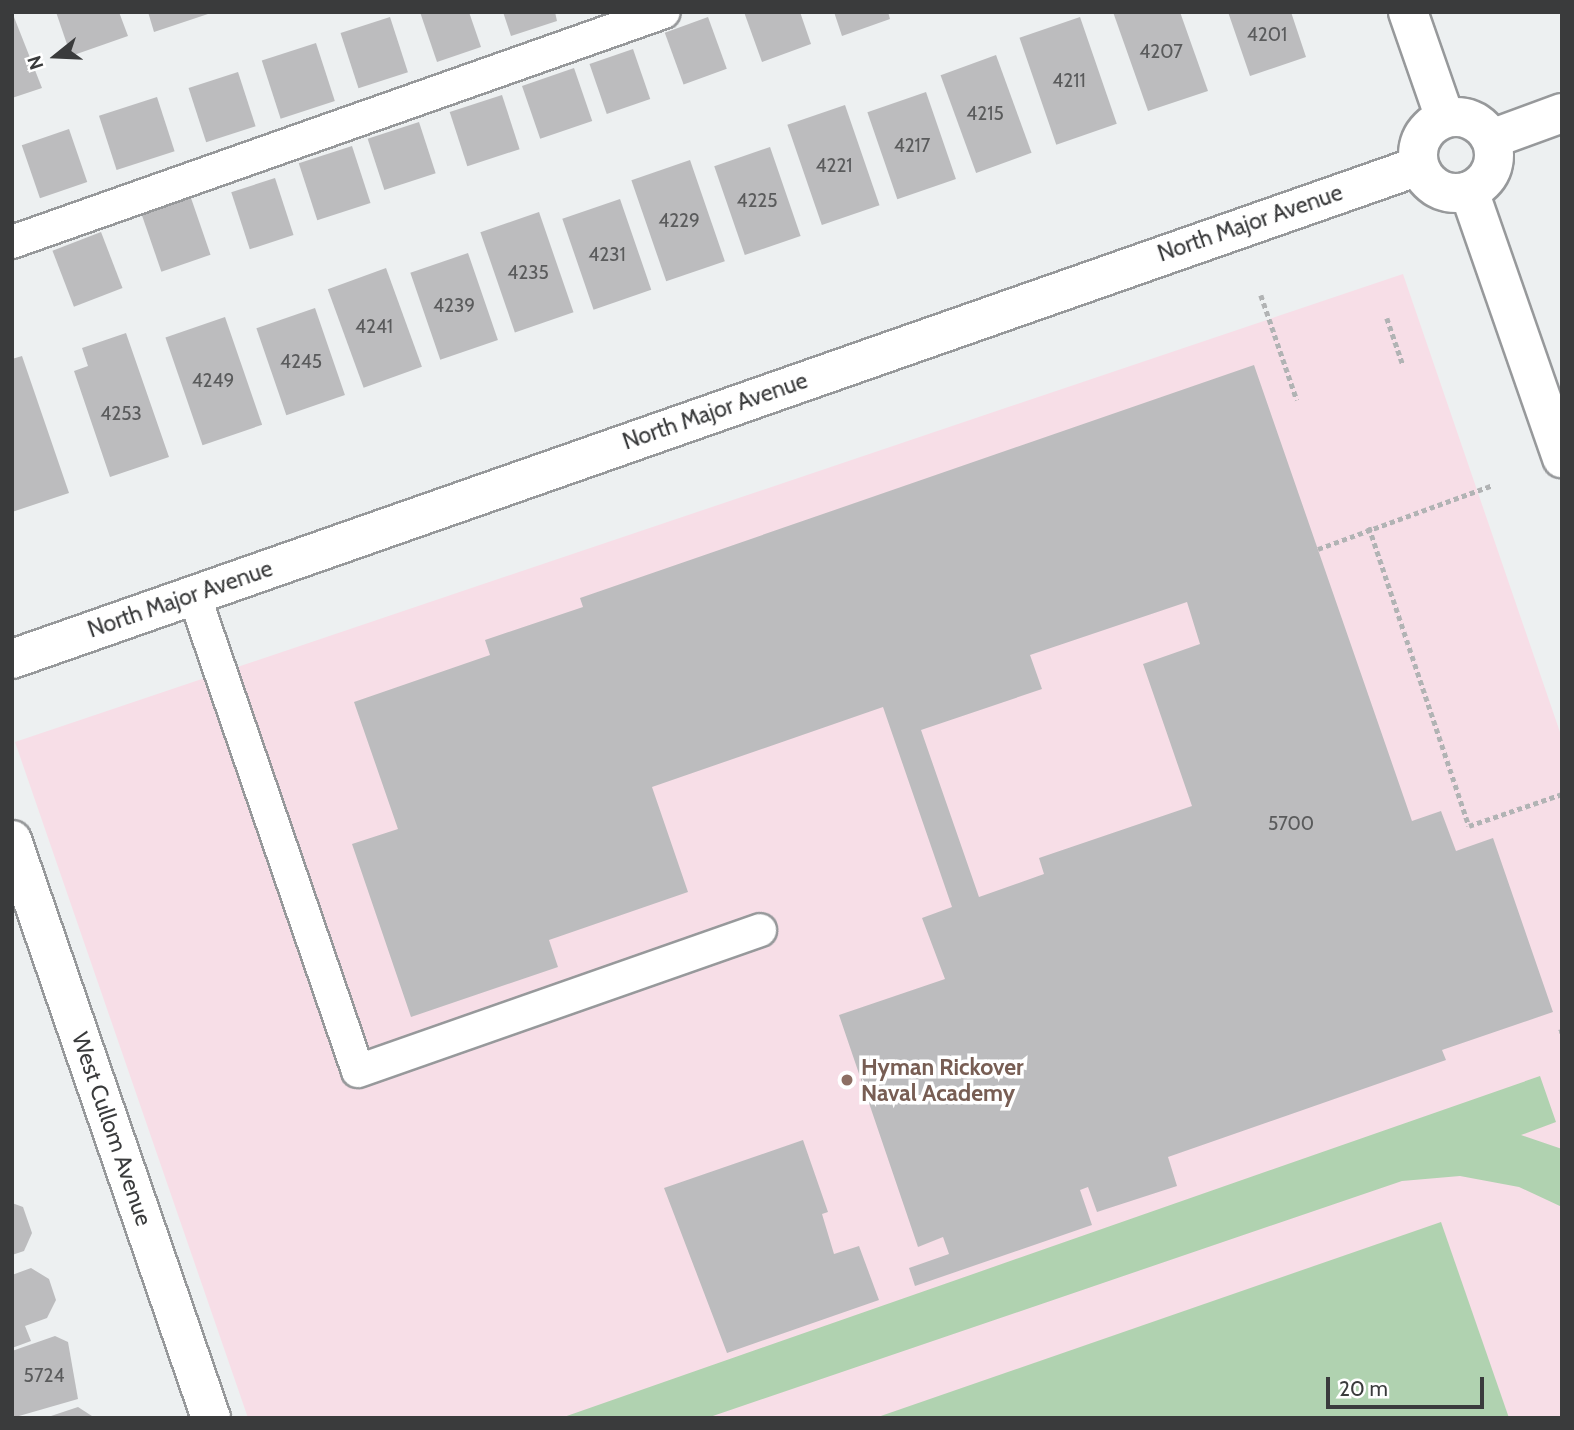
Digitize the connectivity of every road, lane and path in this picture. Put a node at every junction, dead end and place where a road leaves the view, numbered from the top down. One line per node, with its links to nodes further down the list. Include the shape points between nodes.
1 (664, 12): 8 (lane)
2 (1408, 12): 4 (street)
3 (1562, 113): 5 (street)
4 (1445, 118): 5 (street, via 1474,121); 6 (street, via 1427,129)
5 (1491, 139): 7 (street, via 1489,175)
6 (1419, 166): 7 (street, via 1445,192); 17 (street, North Major Avenue)
7 (1469, 191): 13 (street)
8 (12, 242)
9 (1261, 295): 12 (path)
10 (1387, 318): 11 (path)
11 (1403, 365)
12 (1297, 400)
13 (1562, 458)
14 (1493, 485): 15 (path)
15 (1369, 527): 16 (path); 19 (path, via 1469,826)
16 (1318, 549)
17 (194, 595): 18 (street, North Major Avenue); 21 (lane, via 358,1071)
18 (12, 659)
19 (1562, 794)
20 (12, 840): 22 (street, West Cullom Avenue)
21 (760, 930)
22 (211, 1418)

